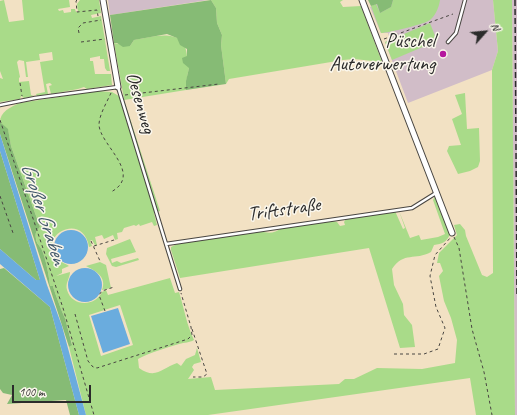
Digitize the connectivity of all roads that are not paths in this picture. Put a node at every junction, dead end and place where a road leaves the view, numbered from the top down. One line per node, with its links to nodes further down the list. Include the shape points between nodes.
1 (103, 0): 5 (street, Oesenweg)
2 (362, 0): 7 (street)
3 (465, 0): 4 (lane, via 456,33)
4 (448, 42)
5 (118, 87): 6 (lane); 9 (lane, Oesenweg)
6 (0, 105)
7 (436, 193): 8 (street); 9 (lane, Triftstraße, via 412,208)
8 (452, 233)
9 (166, 244): 10 (lane)
10 (180, 289)

